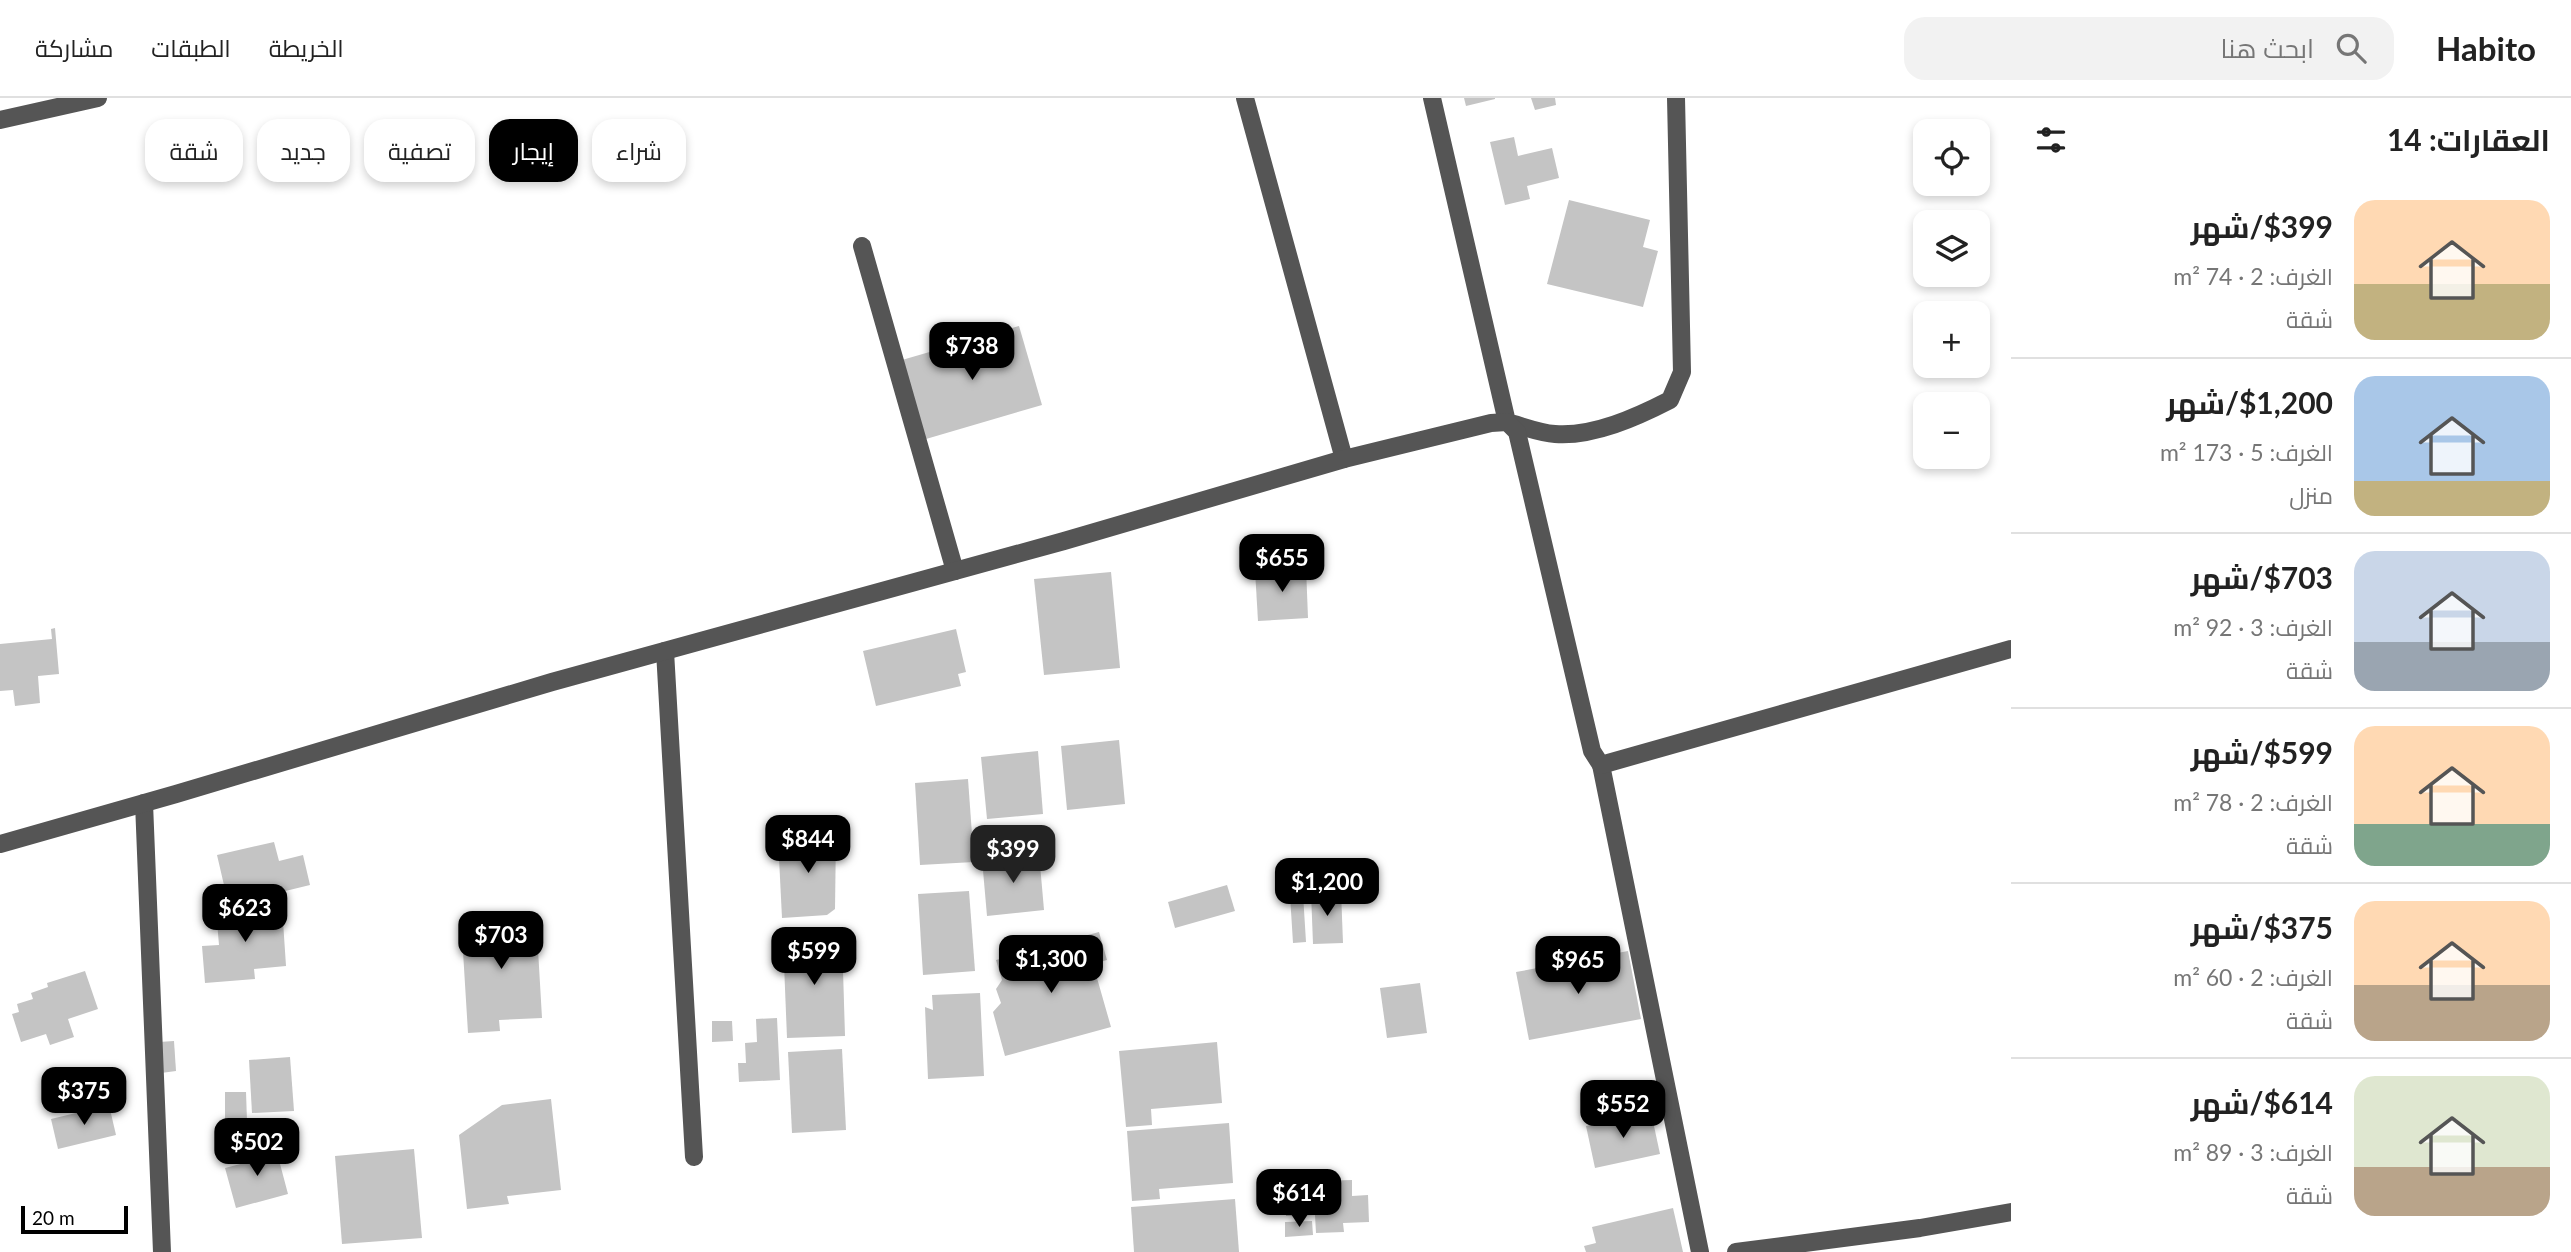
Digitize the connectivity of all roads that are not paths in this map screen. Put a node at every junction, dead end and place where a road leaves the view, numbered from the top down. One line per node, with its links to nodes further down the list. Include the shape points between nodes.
1 (98, 98): 5 (street)
2 (1245, 98): 8 (street)
3 (1432, 98): 7 (street)
4 (1676, 98): 7 (street, via 1682,372 1670,400 1634,419 1579,433 1554,434)
5 (0, 120)
6 (862, 246): 9 (street)
7 (1507, 422): 8 (street); 12 (street, via 1517,432 1592,751)
8 (1344, 459): 9 (street)
9 (955, 571): 11 (street)
10 (2011, 649): 12 (street)
11 (665, 651): 13 (street); 15 (street)
12 (1601, 765): 18 (street)
13 (144, 803): 14 (street); 17 (street)
14 (0, 844)
15 (694, 1157)
16 (2011, 1212): 19 (street)
17 (162, 1252)
18 (1700, 1252)
19 (1736, 1252)

